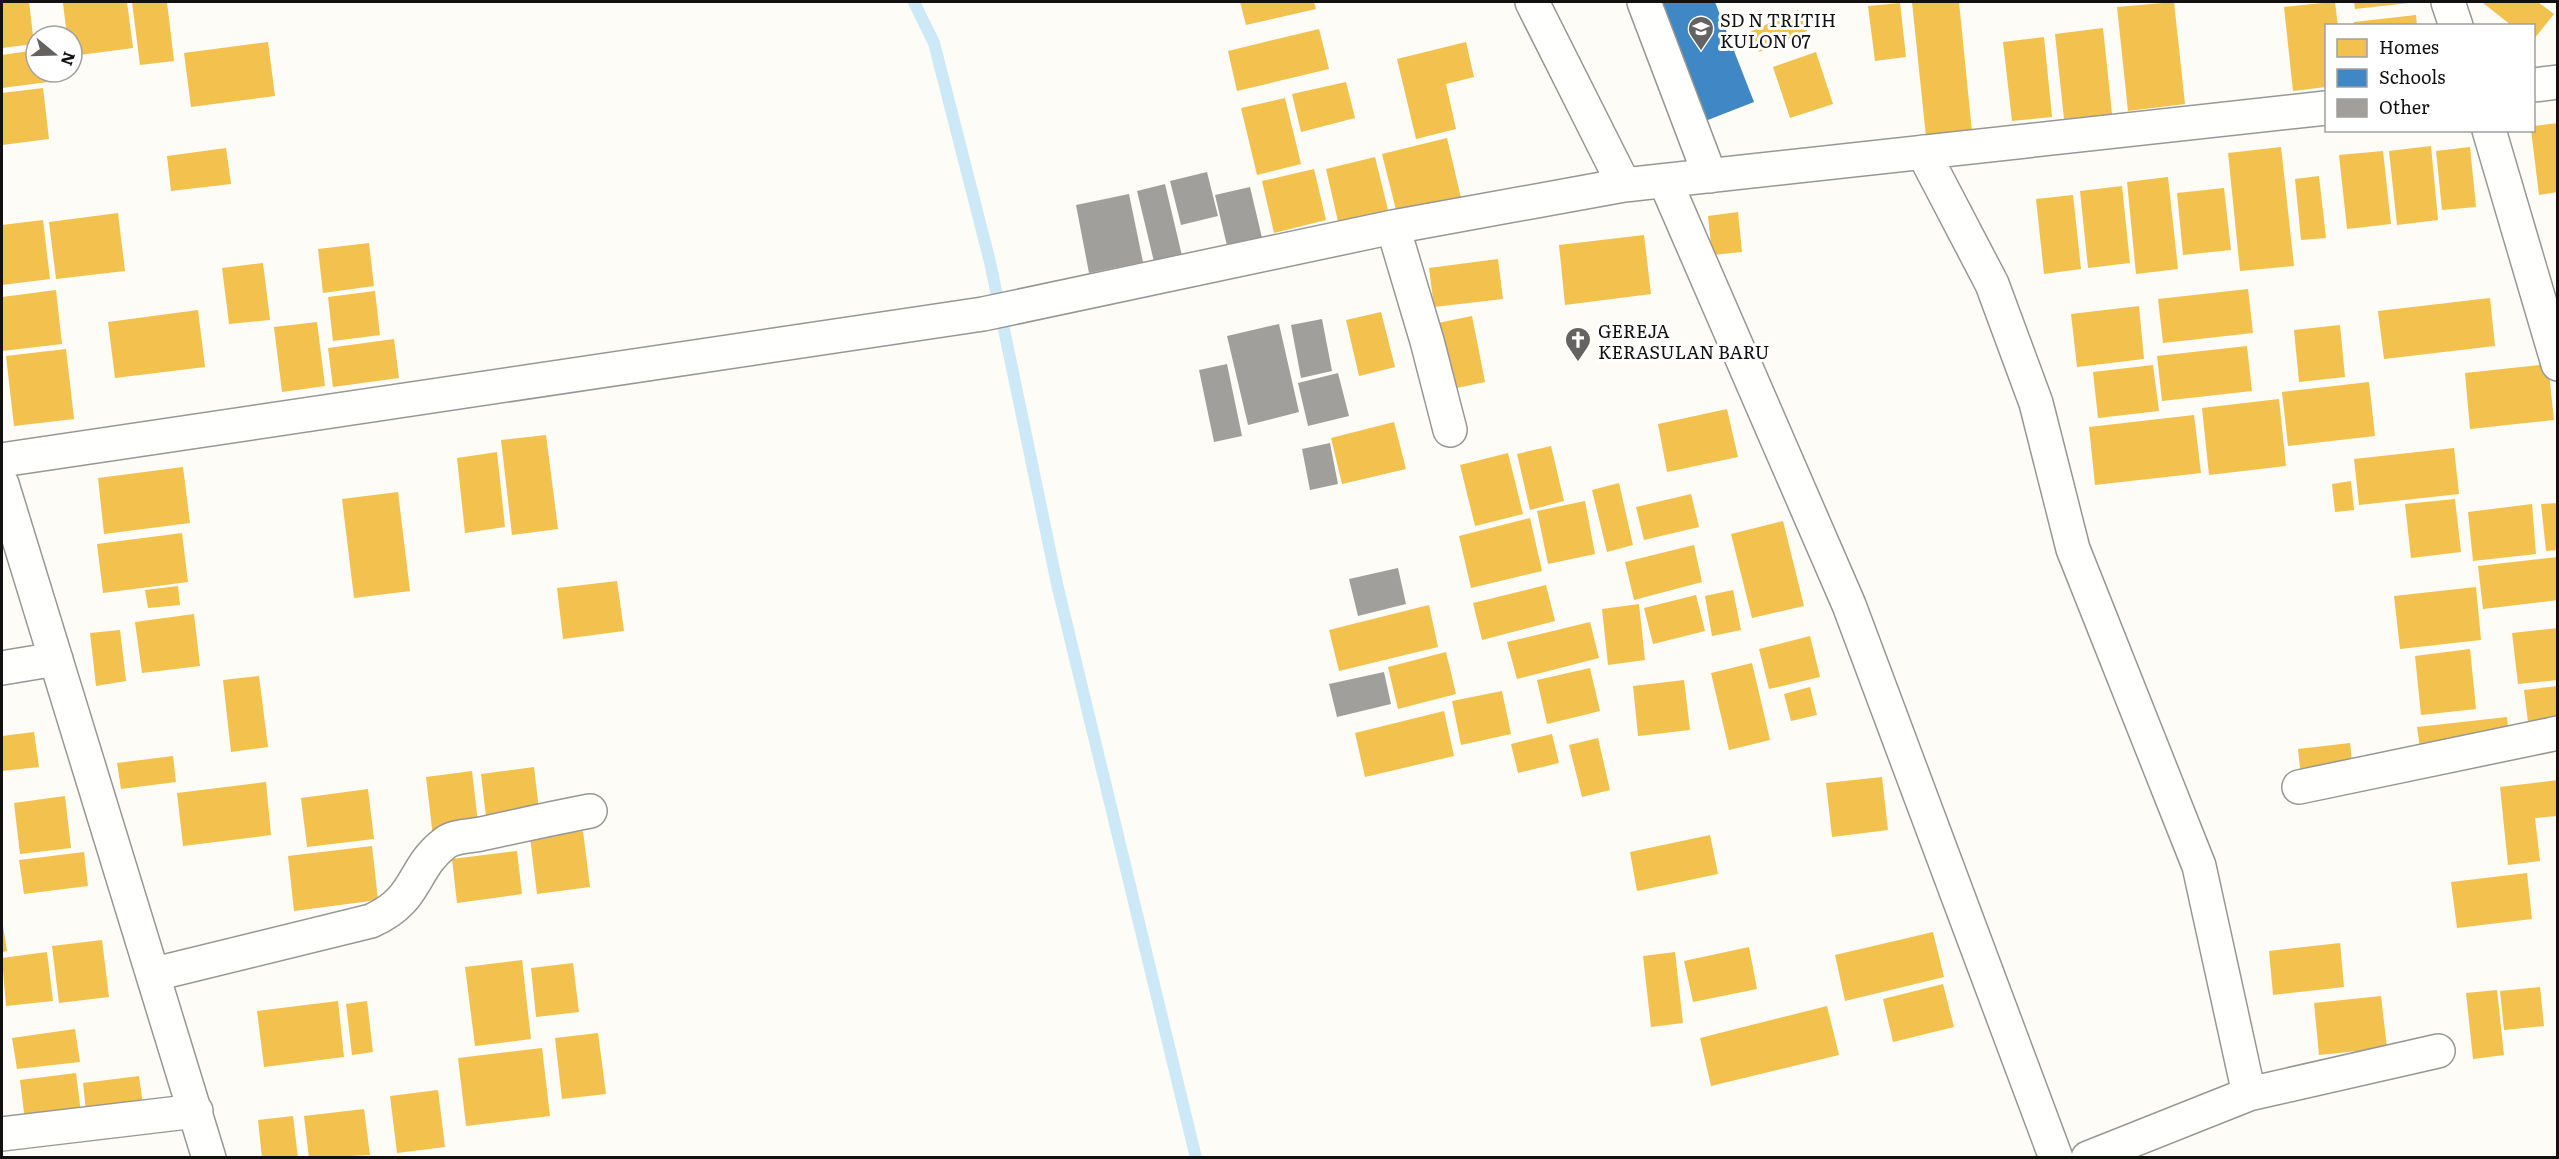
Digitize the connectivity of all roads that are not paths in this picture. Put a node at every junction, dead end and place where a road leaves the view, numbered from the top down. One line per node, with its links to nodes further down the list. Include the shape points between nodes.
1 (1532, 2): 12 (street)
2 (1644, 2): 10 (street)
3 (2448, 2): 4 (street)
4 (2455, 24)
5 (2558, 82): 6 (street)
6 (2535, 85)
7 (2325, 108): 9 (street)
8 (2490, 132): 14 (street)
9 (1923, 152): 10 (street); 25 (street, via 1992,284 2036,403 2073,549 2199,866)
10 (1710, 176): 11 (street)
11 (1665, 182): 12 (street); 29 (street, via 1849,605)
12 (1624, 185): 13 (street)
13 (1393, 227): 15 (street); 16 (street, via 983,314)
14 (2558, 364)
15 (1450, 430)
16 (2, 460)
17 (2, 484): 18 (street)
18 (56, 659): 19 (street); 23 (street)
19 (2, 668)
20 (2558, 733): 21 (street)
21 (2299, 787)
22 (590, 811): 23 (street, via 448,840 430,857 399,905 371,921)
23 (155, 974): 26 (street)
24 (2438, 1051): 25 (street)
25 (2249, 1094): 30 (street)
26 (196, 1111): 27 (street); 28 (street)
27 (2, 1134)
28 (209, 1158)
29 (2056, 1158)
30 (2088, 1158)

